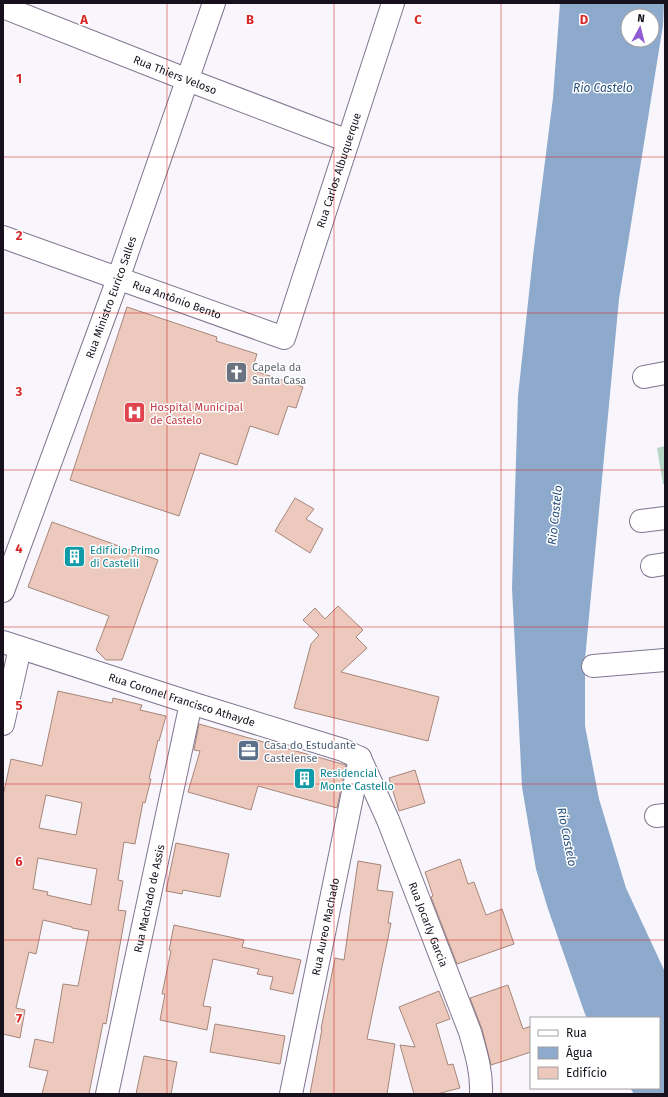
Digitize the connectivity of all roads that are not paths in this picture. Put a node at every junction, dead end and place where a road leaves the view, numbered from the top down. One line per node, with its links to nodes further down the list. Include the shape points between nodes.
1 (214, 3): 4 (street, Rua Ministro Eurico Salles)
2 (393, 3): 5 (street, Rua Carlos Albuquerque)
3 (3, 7): 4 (street, Rua Thiers Veloso)
4 (188, 80): 5 (street, Rua Thiers Veloso); 7 (street, Rua Ministro Eurico Salles)
5 (348, 141): 8 (street, Rua Carlos Albuquerque)
6 (3, 237): 7 (street, Rua Antônio Bento)
7 (118, 279): 8 (street, Rua Antônio Bento); 13 (street, Rua Ministro Eurico Salles)
8 (284, 338)
9 (665, 373): 10 (street)
10 (644, 377)
11 (665, 518): 12 (street)
12 (641, 521)
13 (3, 591)
14 (11, 645): 17 (street, Rua Coronel Francisco Athayde); 18 (street)
15 (665, 660): 16 (street)
16 (593, 666)
17 (191, 703): 19 (street, Rua Coronel Francisco Athayde, via 342,750); 20 (street, Rua Machado de Assis)
18 (3, 724)
19 (360, 758): 21 (street, Rua Aureo Machado); 22 (street, Rua Jocarly Garcia, via 388,820 470,1032 479,1064)
20 (107, 1094)
21 (291, 1094)
22 (481, 1094)

